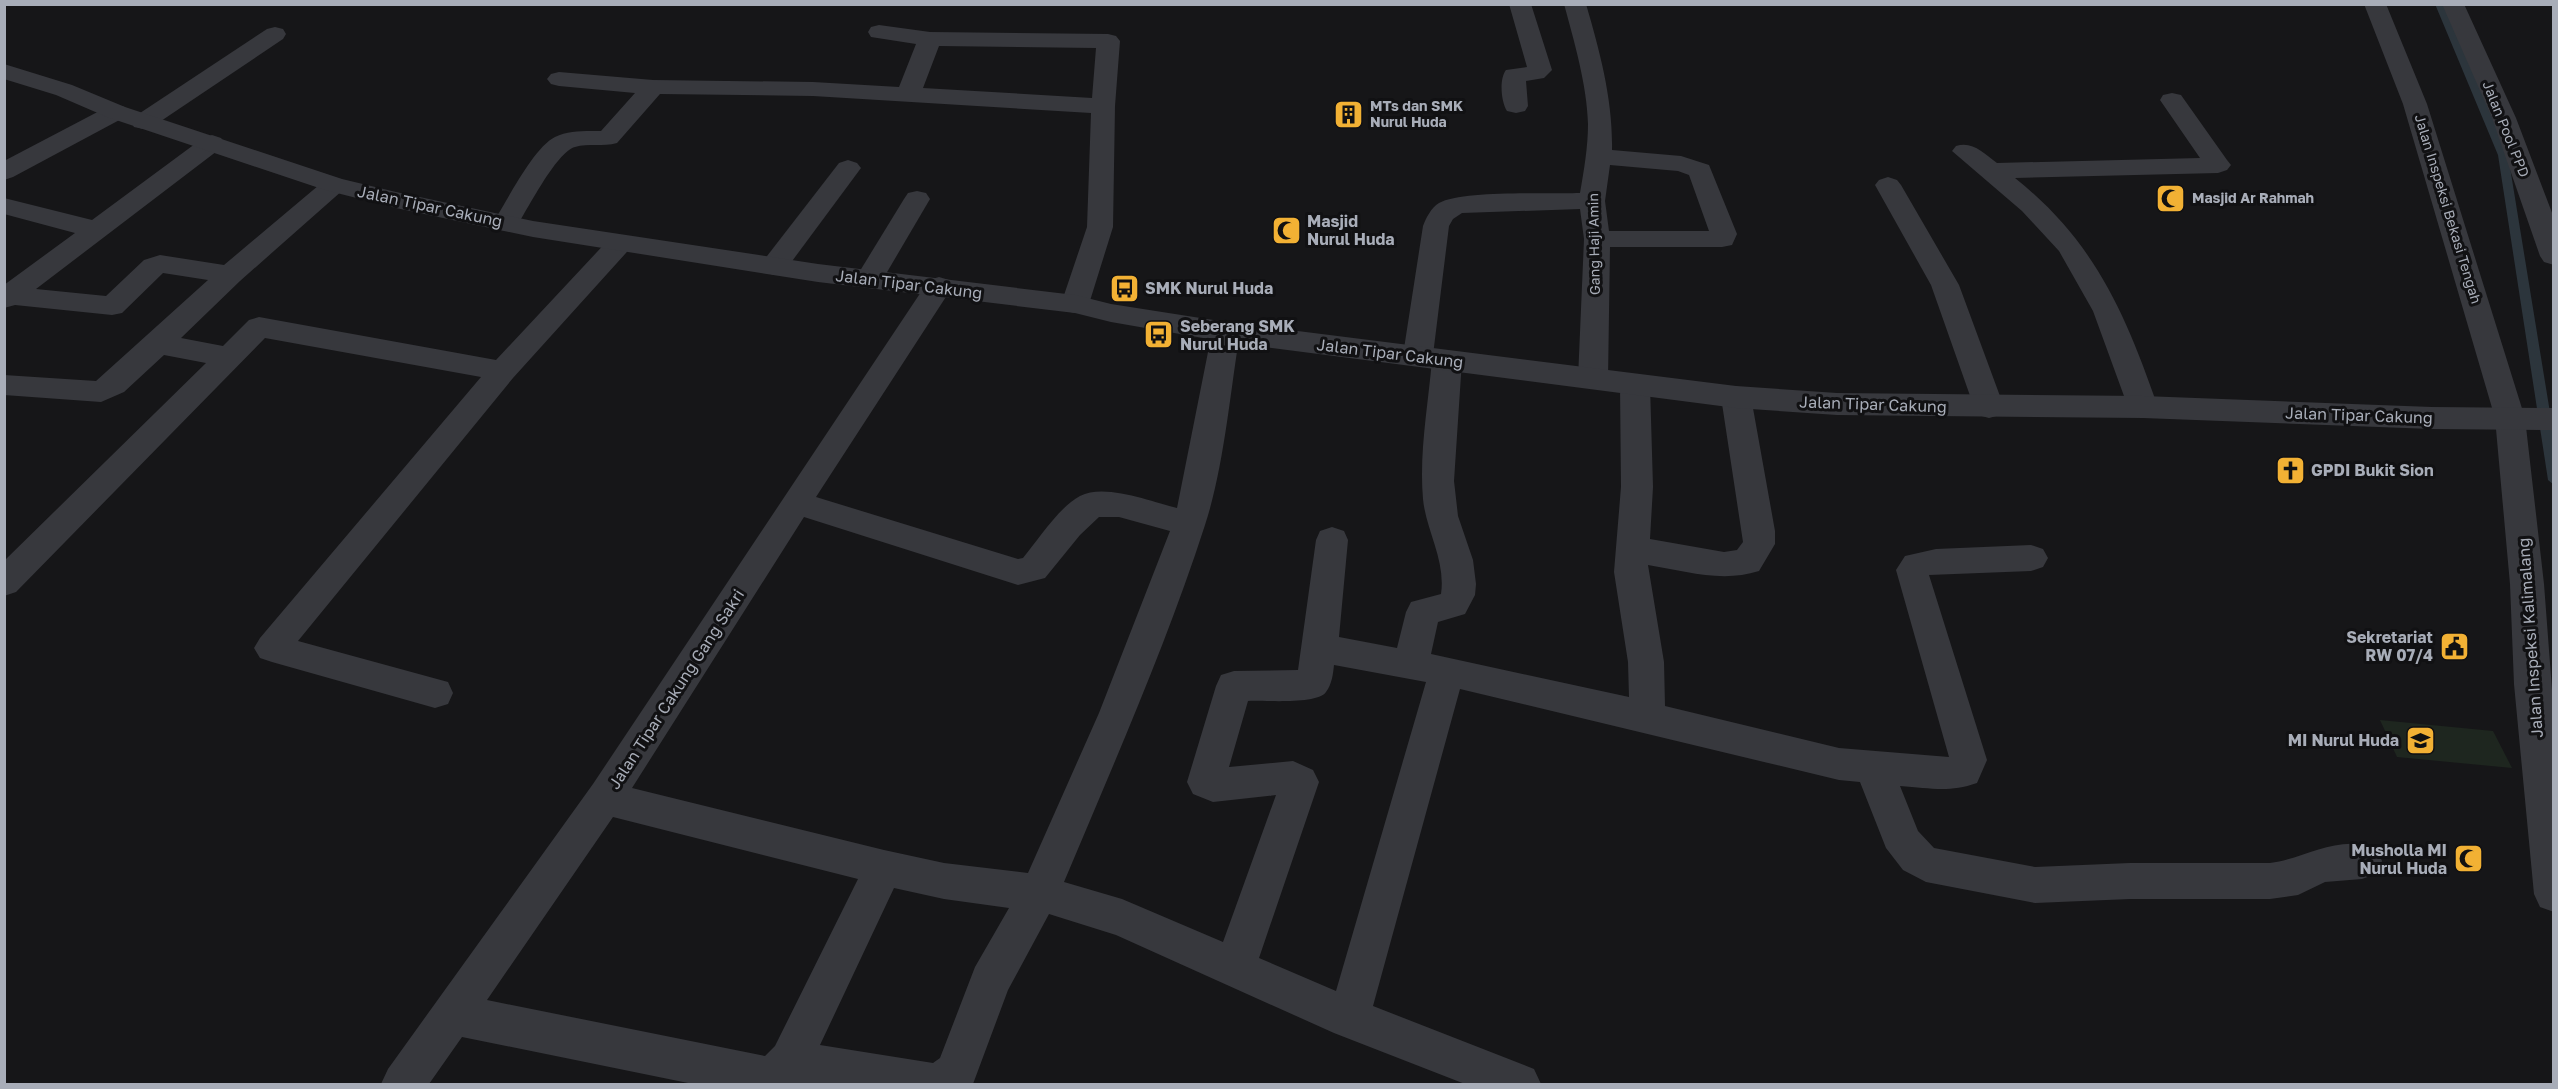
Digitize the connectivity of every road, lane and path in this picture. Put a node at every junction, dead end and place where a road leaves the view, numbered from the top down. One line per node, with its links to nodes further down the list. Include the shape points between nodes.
1 (1520, 4): 14 (street, via 1540,70 1514,75)
2 (1575, 4): 19 (street, Gang Haji Amin, via 1595,89 1600,122)
3 (2375, 4): 50 (street, Jalan Inspeksi Bekasi Tengah)
4 (2453, 4): 32 (street, Jalan Pool PPD, via 2504,118)
5 (879, 32): 7 (street)
6 (274, 34): 16 (street)
7 (930, 39): 11 (street); 13 (street, via 1108,41)
8 (4, 71): 15 (street, Jalan Tipar Cakung)
9 (559, 79): 10 (street)
10 (652, 87): 11 (street, via 813,89); 28 (street, via 608,138 567,140 560,144)
11 (908, 95): 13 (street)
12 (2172, 100): 21 (street, via 2218,165)
13 (1103, 106): 38 (street, via 1100,227)
14 (1516, 106)
15 (116, 112): 16 (street, Jalan Tipar Cakung); 22 (street)
16 (143, 122): 17 (street, Jalan Tipar Cakung)
17 (212, 143): 23 (street, Jalan Tipar Cakung); 29 (street)
18 (1965, 151): 21 (street)
19 (1599, 156): 26 (street, Gang Haji Amin); 30 (street, via 1681,164 1700,170 1724,234 1722,240)
20 (848, 168): 33 (street)
21 (1990, 171): 49 (street, via 2052,225 2080,261 2100,293)
22 (4, 172)
23 (334, 185): 28 (street, Jalan Tipar Cakung); 34 (street)
24 (1888, 185): 48 (street, via 1945,285)
25 (917, 199): 35 (street)
26 (1592, 201): 30 (street, Gang Haji Amin); 42 (street, via 1463,204 1446,208 1436,226)
27 (4, 206): 29 (street)
28 (506, 223): 31 (street, Jalan Tipar Cakung)
29 (97, 230): 37 (street)
30 (1597, 239): 44 (street, Gang Haji Amin)
31 (621, 243): 33 (street, Jalan Tipar Cakung); 43 (street)
32 (2553, 256)
33 (774, 266): 35 (street, Jalan Tipar Cakung)
34 (230, 275): 37 (street, via 160,264 112,306); 40 (street)
35 (869, 279): 36 (street, Jalan Tipar Cakung)
36 (939, 286): 38 (street, Jalan Tipar Cakung); 51 (street, Jalan Tipar Cakung Gang Sakri, via 873,382)
37 (10, 291)
38 (1075, 304): 39 (street, Jalan Tipar Cakung)
39 (1226, 332): 42 (street, Jalan Tipar Cakung); 52 (street)
40 (158, 344): 41 (street); 45 (street, via 101,392)
41 (230, 357): 43 (street, via 259,327); 56 (street)
42 (1433, 358): 44 (street, Jalan Tipar Cakung); 58 (street, via 1442,514 1454,550 1458,593 1453,604 1423,612)
43 (503, 371): 60 (street, via 272,648)
44 (1593, 379): 46 (street, Jalan Tipar Cakung)
45 (4, 385)
46 (1635, 385): 47 (street, Jalan Tipar Cakung); 54 (street, via 1637,487)
47 (1736, 397): 48 (street, Jalan Tipar Cakung, via 1837,404); 54 (street, via 1759,531 1758,544 1747,562 1724,565)
48 (1989, 407): 49 (street, Jalan Tipar Cakung)
49 (2144, 407): 50 (street, Jalan Tipar Cakung)
50 (2530, 418): 67 (street, Jalan Inspeksi Kalimalang, via 2527,584 2532,684)
51 (798, 503): 52 (street, via 1018,572 1033,569 1091,505 1119,505); 63 (street, Jalan Tipar Cakung Gang Sakri)
52 (1189, 524): 66 (street, via 1117,713)
53 (1332, 540): 57 (street)
54 (1632, 549): 61 (street, via 1631,572 1646,662)
55 (2031, 558): 62 (street, via 1936,562 1914,568 1912,573 1968,760 1964,771 1953,774)
56 (4, 583)
57 (1320, 648): 58 (street); 68 (street, via 1312,685 1232,689 1206,782 1213,785 1293,777 1299,782)
58 (1411, 664): 59 (street)
59 (1448, 671): 61 (street); 70 (street)
60 (435, 693)
61 (1647, 718): 62 (street, via 1839,764)
62 (1872, 768): 64 (street, via 1902,842 1913,856 1926,864 2035,885 2270,881 2298,877 2319,865)
63 (604, 798): 65 (street); 69 (street, Jalan Tipar Cakung Gang Sakri)
64 (2362, 861)
65 (884, 868): 66 (street, via 944,881); 71 (street)
66 (1039, 893): 68 (street, via 1122,918); 73 (street, via 990,981 957,1072 950,1080)
67 (2553, 894)
68 (1235, 967): 70 (street)
69 (452, 1014): 71 (street, via 772,1079); 72 (street, Jalan Tipar Cakung Gang Sakri)
70 (1349, 1018): 74 (street)
71 (784, 1073): 73 (street)
72 (403, 1084)
73 (933, 1084)
74 (1519, 1084)

